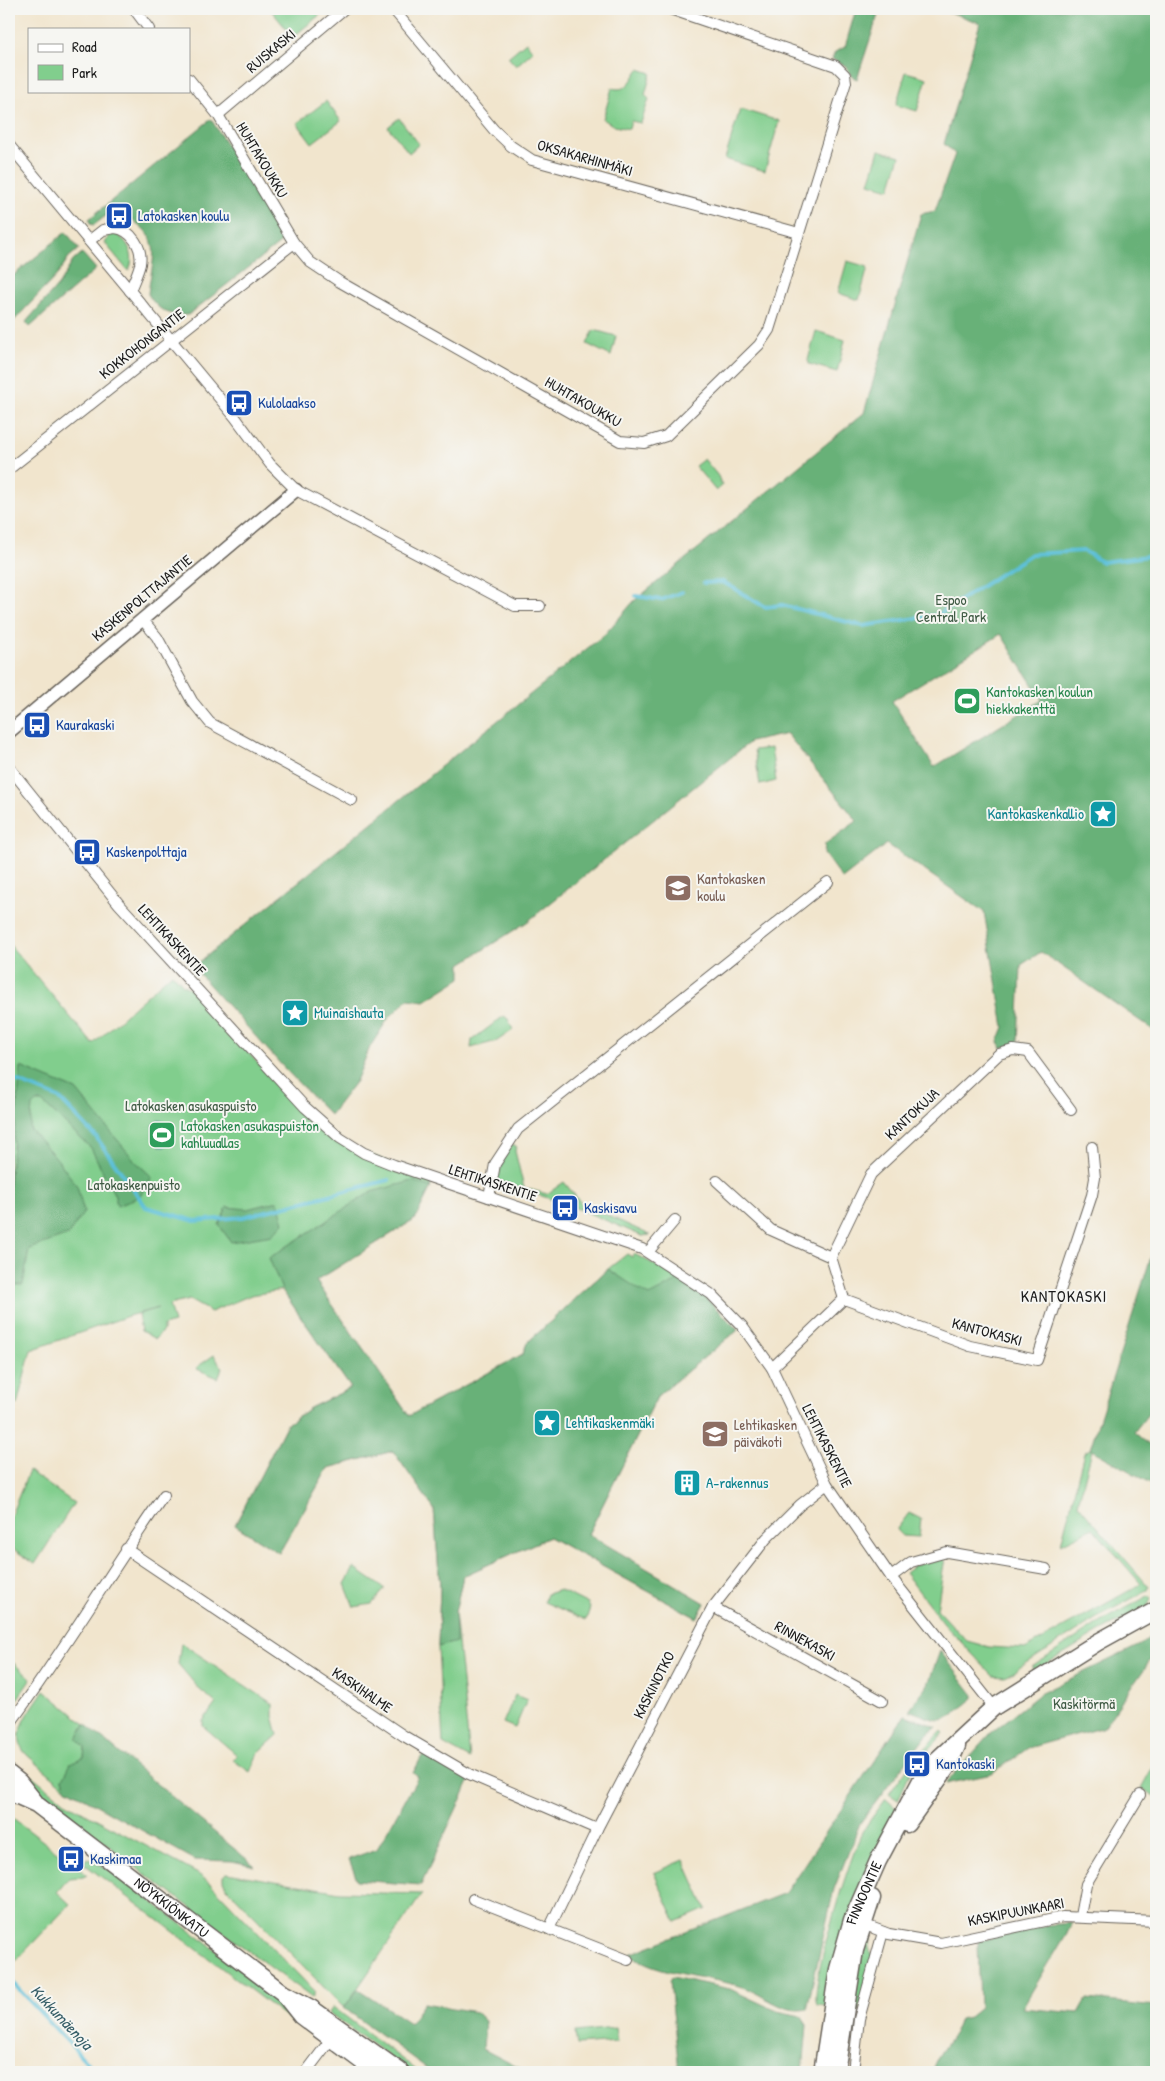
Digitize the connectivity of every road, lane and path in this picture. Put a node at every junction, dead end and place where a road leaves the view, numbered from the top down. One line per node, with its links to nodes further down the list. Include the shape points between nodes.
1 (134, 9): 5 (street)
2 (344, 9): 7 (street, RUISKASKI)
3 (393, 9): 9 (street, OKSAKARHINMÄKI, via 494,130 532,160)
4 (670, 9): 9 (street, HUHTAKOUKKU, via 836,66 846,75 845,88)
5 (149, 28)
6 (190, 80): 7 (street, HUHTAKOUKKU)
7 (218, 115): 11 (street, HUHTAKOUKKU)
8 (9, 145): 10 (street)
9 (799, 233): 11 (street, HUHTAKOUKKU, via 765,338 666,436 641,443 620,441 340,282 310,262)
10 (89, 241): 12 (street); 12 (street, via 103,230 115,228 132,237 141,255 138,274)
11 (294, 243): 13 (street, KOKKOHONGANTIE)
12 (130, 290): 13 (street)
13 (171, 340): 14 (street, KOKKOHONGANTIE); 15 (street, via 270,464)
14 (9, 469)
15 (296, 490): 16 (street, via 515,606); 17 (street, KASKENPOLTTAJANTIE)
16 (540, 606)
17 (142, 619): 18 (street, KASKENPOLTTAJANTIE); 20 (street, via 157,637 192,701 210,723)
18 (9, 732)
19 (9, 767): 25 (street, LEHTIKASKENTIE, via 123,909 305,1106 340,1138 394,1166)
20 (352, 800)
21 (828, 882): 25 (street, via 518,1129 495,1164)
22 (1071, 1110): 28 (street, KANTOKUJA, via 1028,1052 1013,1050 999,1054 871,1174)
23 (1092, 1147): 29 (street, KANTOKASKI, via 1095,1178 1092,1195 1037,1360 970,1346)
24 (717, 1181): 28 (street, via 771,1230)
25 (489, 1197): 27 (street, LEHTIKASKENTIE)
26 (675, 1220): 27 (street)
27 (648, 1252): 30 (street, LEHTIKASKENTIE, via 712,1294 742,1326)
28 (831, 1257): 29 (street)
29 (844, 1299): 30 (street)
30 (772, 1368): 31 (street, LEHTIKASKENTIE)
31 (826, 1484): 35 (street, LEHTIKASKENTIE); 36 (street, KASKINOTKO, via 766,1539)
32 (164, 1495): 33 (street)
33 (126, 1549): 40 (street, via 40,1684); 45 (street, KASKIHALME, via 404,1736 469,1774)
34 (1046, 1570): 35 (street, via 947,1552 911,1562)
35 (891, 1577): 39 (street, LEHTIKASKENTIE)
36 (713, 1607): 38 (street, RINNEKASKI); 45 (street, KASKINOTKO)
37 (1156, 1610): 39 (main road, FINNOONTIE)
38 (882, 1701)
39 (994, 1707): 48 (main road, FINNOONTIE, via 927,1769 878,1861)
40 (9, 1725)
41 (9, 1774): 44 (main road, NÖYKKIÖNKATU)
42 (9, 1792): 44 (main road, NÖYKKIÖNKATU)
43 (1140, 1796): 47 (street, via 1086,1884)
44 (36, 1804): 53 (main road, NÖYKKIÖNKATU, via 283,1993 301,2016)
45 (597, 1829): 50 (street, KASKINOTKO)
46 (473, 1899): 50 (street)
47 (1080, 1916): 49 (street, KASKIPUUNKAARI); 51 (street, KASKIPUUNKAARI, via 1044,1919 941,1943)
48 (857, 1922): 51 (street, KASKIPUUNKAARI); 57 (main road, FINNOONTIE, via 838,1969); 58 (main road, FINNOONTIE)
49 (1156, 1922)
50 (549, 1929): 52 (street)
51 (883, 1932): 59 (street, via 859,2020)
52 (628, 1960)
53 (335, 2034): 54 (street); 55 (main road, NÖYKKIÖNKATU); 56 (main road, NÖYKKIÖNKATU)
54 (306, 2072)
55 (376, 2072)
56 (402, 2072)
57 (822, 2072)
58 (836, 2072)
59 (854, 2072)

